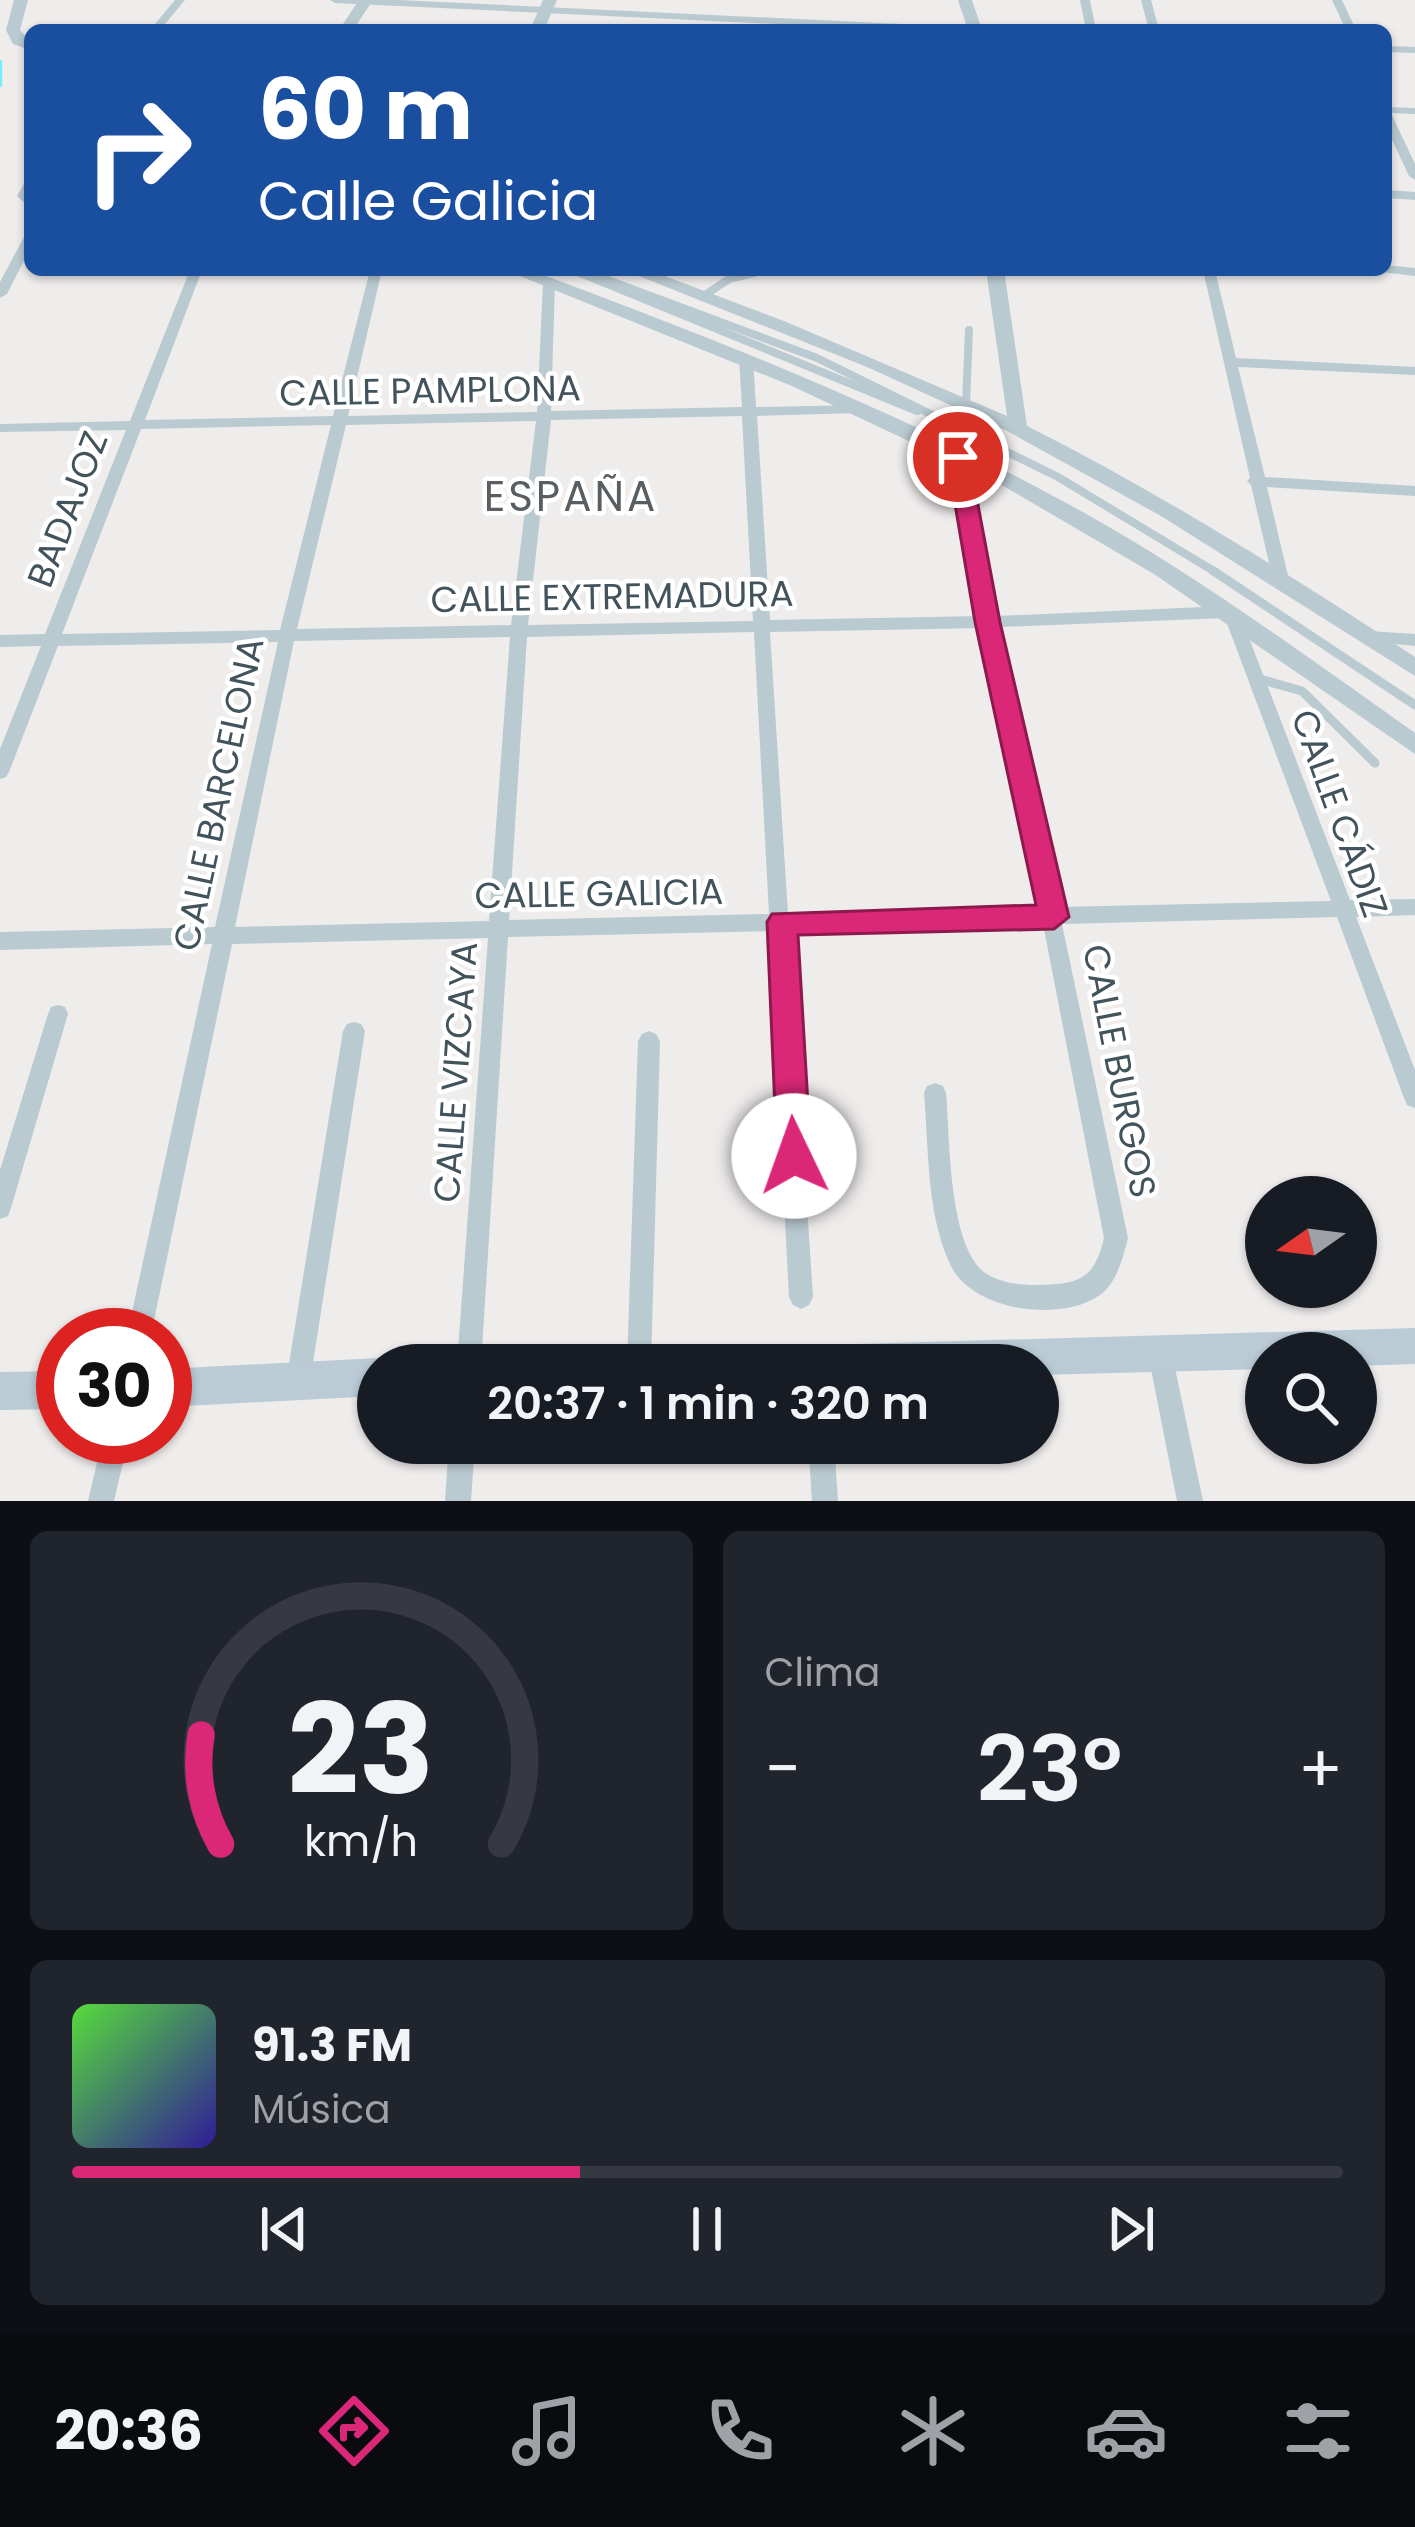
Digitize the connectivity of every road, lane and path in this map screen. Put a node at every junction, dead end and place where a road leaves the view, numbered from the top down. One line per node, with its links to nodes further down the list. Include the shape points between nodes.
1 (21, 0): 9 (street, via 13,30)
2 (180, 0): 7 (street)
3 (335, 0): 5 (street)
4 (727, 0): 8 (street)
5 (366, 1): 6 (street)
6 (548, 5): 8 (street)
7 (159, 24)
8 (722, 24)
9 (24, 44)
10 (1392, 125): 11 (street)
11 (1415, 176)
12 (24, 261): 13 (street); 23 (street)
13 (0, 262)
14 (193, 276): 34 (street, BADAJOZ)
15 (374, 276): 33 (street, CALLE BARCELONA)
16 (530, 276): 22 (street)
17 (592, 276): 52 (lane, via 1058,477)
18 (664, 276): 24 (street)
19 (728, 276): 24 (lane)
20 (996, 276): 36 (street)
21 (1210, 276): 27 (street)
22 (549, 283): 26 (street); 32 (street, CALLE VIZCAYA)
23 (0, 294)
24 (702, 296): 29 (street)
25 (970, 330): 29 (lane)
26 (746, 359): 30 (street); 31 (street)
27 (1231, 362): 28 (street); 38 (street)
28 (1415, 371)
29 (966, 404): 36 (street)
30 (860, 409): 31 (street, CALLE PAMPLONA); 37 (street)
31 (745, 414): 32 (street, CALLE PAMPLONA); 43 (street)
32 (544, 418): 33 (street, CALLE PAMPLONA); 44 (street, CALLE VIZCAYA)
33 (337, 423): 34 (street, CALLE PAMPLONA); 45 (street, CALLE BARCELONA)
34 (131, 425): 35 (street, CALLE PAMPLONA); 47 (street, BADAJOZ)
35 (0, 428)
36 (1018, 428): 40 (street)
37 (958, 457): 41 (street, via 1075,517); 42 (street, CALLE BURGOS)
38 (1255, 481): 39 (street); 40 (street)
39 (1415, 490)
40 (1281, 580): 46 (street)
41 (1230, 614): 42 (street, CALLE EXTREMADURA); 51 (street, CALLE CÁDIZ); 53 (street)
42 (988, 622): 43 (street, CALLE EXTREMADURA); 58 (street, CALLE BURGOS)
43 (757, 626): 44 (street, CALLE EXTREMADURA); 59 (street)
44 (519, 631): 45 (street, CALLE EXTREMADURA); 60 (street, CALLE VIZCAYA)
45 (287, 638): 47 (street, CALLE EXTREMADURA); 61 (street, CALLE BARCELONA)
46 (1369, 638): 48 (street); 50 (street)
47 (47, 640): 49 (street, CALLE EXTREMADURA); 55 (street, BADAJOZ)
48 (1415, 640)
49 (0, 641)
50 (1415, 668)
51 (1256, 678): 54 (lane, via 1302,691); 57 (street, CALLE CÁDIZ)
52 (1415, 705)
53 (1415, 745)
54 (1375, 763)
55 (0, 772)
56 (1415, 907): 57 (street, CALLE GALICIA)
57 (1340, 909): 58 (street, CALLE GALICIA); 67 (street, CALLE CÁDIZ)
58 (1054, 917): 59 (street, CALLE GALICIA); 66 (street, CALLE BURGOS, via 1116,1238 1107,1276 1090,1291 1021,1296 968,1274 952,1238)
59 (782, 922): 60 (street, CALLE GALICIA); 69 (street)
60 (503, 928): 61 (street, CALLE GALICIA); 71 (street, CALLE VIZCAYA)
61 (226, 935): 62 (street, CALLE GALICIA); 70 (street, CALLE BARCELONA)
62 (0, 941)
63 (58, 1014): 68 (street)
64 (353, 1031): 77 (street)
65 (649, 1041): 72 (street)
66 (935, 1093)
67 (1415, 1098)
68 (0, 1208)
69 (801, 1297)
70 (145, 1308)
71 (471, 1344)
72 (640, 1344)
73 (1415, 1346): 74 (main road)
74 (1160, 1354): 75 (main road); 87 (street)
75 (1059, 1357)
76 (357, 1378): 77 (main road)
77 (298, 1382): 78 (main road)
78 (192, 1387)
79 (36, 1390): 80 (main road)
80 (0, 1391)
81 (110, 1464): 84 (street)
82 (461, 1464): 85 (street)
83 (822, 1464): 86 (street)
84 (101, 1501)
85 (458, 1501)
86 (825, 1501)
87 (1190, 1501)

